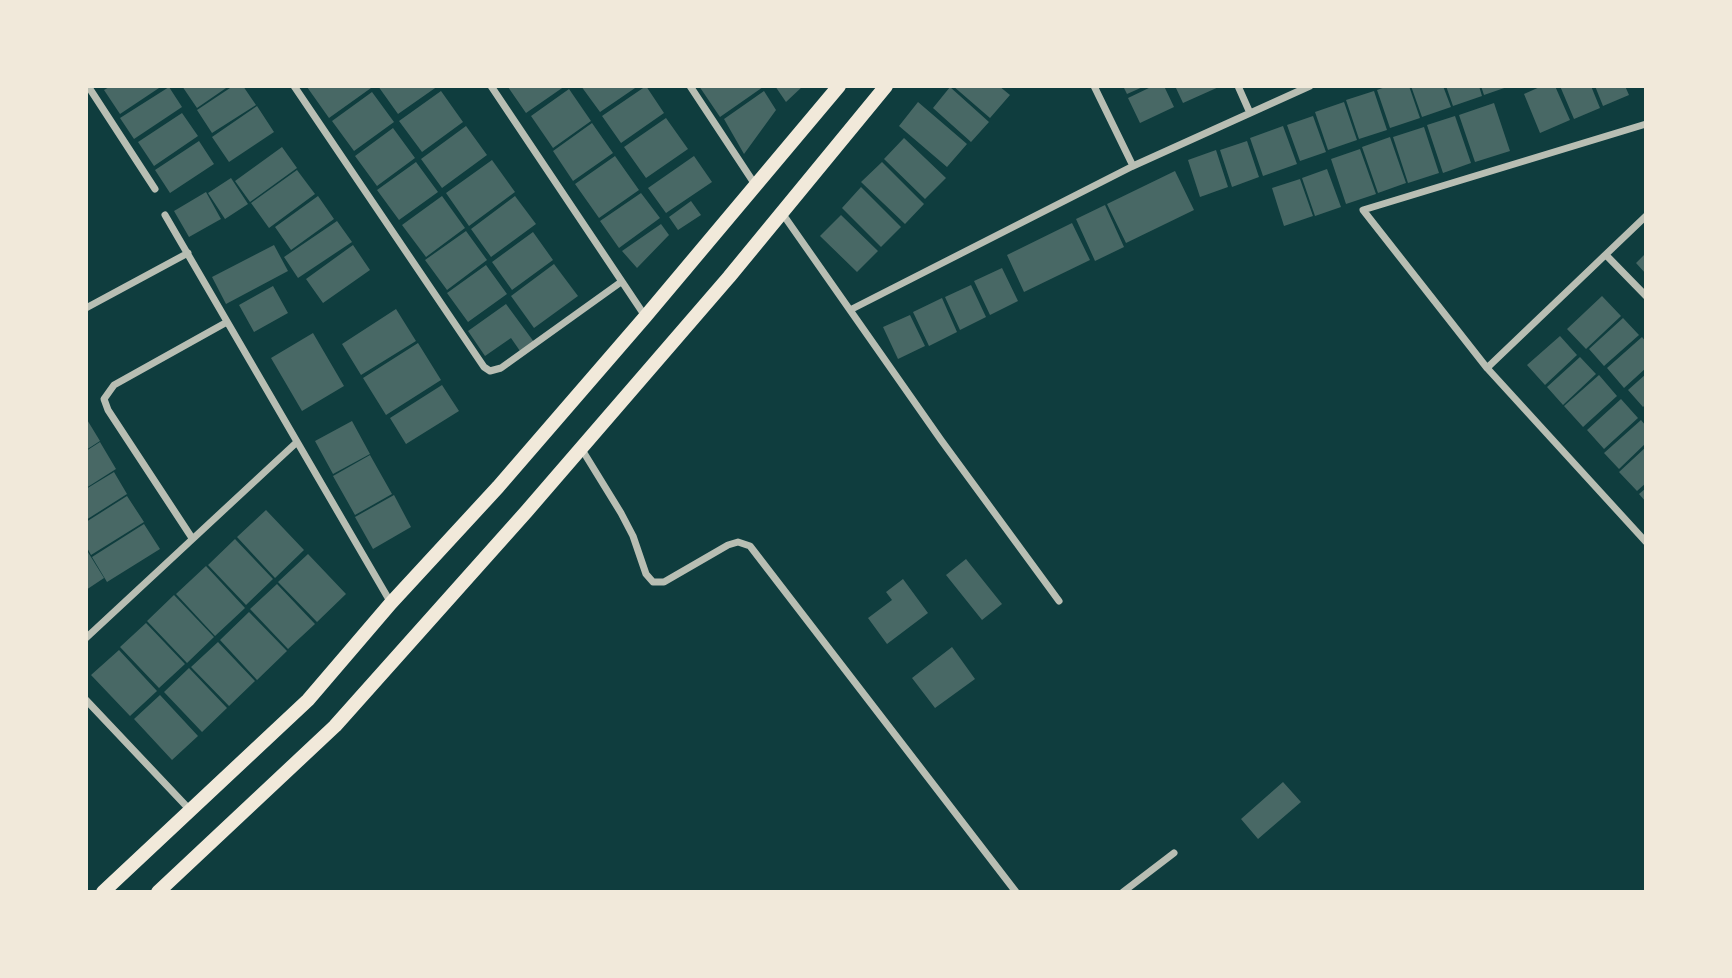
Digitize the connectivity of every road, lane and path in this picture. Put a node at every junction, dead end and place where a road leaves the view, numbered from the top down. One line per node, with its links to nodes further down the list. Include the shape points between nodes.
1 (88, 86): 14 (street)
2 (293, 86): 20 (street, via 489,371 501,368)
3 (491, 86): 20 (street)
4 (690, 86): 13 (street)
5 (839, 86): 13 (main road)
6 (886, 86): 15 (main road)
7 (1094, 86): 12 (street)
8 (1238, 86): 10 (street)
9 (1310, 86): 10 (street)
10 (1250, 113): 12 (street)
11 (1646, 124): 26 (street, via 1363,210)
12 (1133, 166): 23 (street)
13 (756, 186): 24 (main road)
14 (155, 189)
15 (782, 213): 23 (street); 28 (main road)
16 (165, 215): 18 (street)
17 (1646, 216): 19 (street)
18 (188, 253): 22 (street); 25 (street)
19 (1605, 255): 21 (street); 26 (street)
20 (621, 282): 24 (street)
21 (1646, 296)
22 (86, 308)
23 (850, 310): 31 (street)
24 (645, 317): 32 (main road)
25 (227, 322): 27 (street); 29 (street, via 114,385 104,399)
26 (1487, 368): 30 (street)
27 (297, 442): 29 (street); 32 (street)
28 (581, 448): 38 (main road, via 335,726); 39 (street, via 621,513 653,582 664,582 728,545 750,546)
29 (192, 538): 33 (street)
30 (1646, 542)
31 (1059, 601)
32 (391, 603): 35 (main road, via 308,700)
33 (86, 638)
34 (86, 700): 35 (street)
35 (190, 810): 37 (main road)
36 (1174, 853): 40 (street)
37 (103, 892)
38 (158, 892)
39 (1016, 892)
40 (1123, 892)

